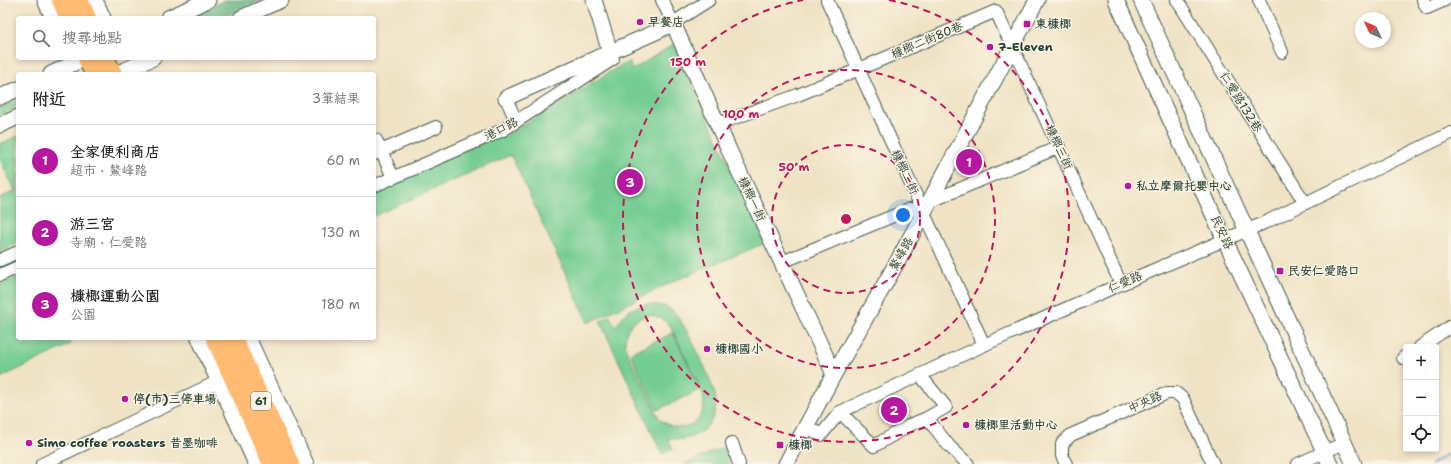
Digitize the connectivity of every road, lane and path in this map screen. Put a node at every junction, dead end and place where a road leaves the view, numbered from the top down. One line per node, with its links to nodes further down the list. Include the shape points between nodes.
1 (45, 0): 19 (street)
2 (62, 0): 20 (highway)
3 (78, 0): 21 (highway)
4 (95, 0): 22 (street)
5 (208, 0): 23 (street)
6 (281, 0): 24 (street)
7 (594, 0): 27 (street)
8 (662, 0): 25 (street, 槺榔一街)
9 (710, 0): 25 (street)
10 (827, 0): 32 (street, 槺榔二街)
11 (1037, 0): 26 (street, 鰲峰路)
12 (1116, 0): 50 (street, 民安路)
13 (1141, 0): 49 (street, 民安路)
14 (1177, 0): 47 (street, 仁愛路132巷)
15 (1259, 0): 28 (street)
16 (1423, 0): 17 (street, via 1427,8)
17 (1445, 0)
18 (996, 10): 26 (street, 槺榔三街); 32 (street, 槺榔二街80巷)
19 (53, 16)
20 (69, 16)
21 (85, 16)
22 (102, 16)
23 (172, 16)
24 (245, 16)
25 (673, 23): 27 (street); 40 (street, 槺榔一街)
26 (1012, 47): 43 (street, 槺榔三街); 48 (street, 鰲峰路)
27 (610, 52): 38 (street); 39 (street, 港口路, via 613,59)
28 (1282, 52)
29 (107, 60): 33 (highway)
30 (147, 60): 33 (street)
31 (80, 62): 34 (street); 35 (highway)
32 (858, 69): 40 (street, 槺榔二街80巷, via 798,95); 48 (street, 槺榔二街)
33 (121, 70)
34 (57, 72)
35 (92, 72)
36 (16, 90): 37 (street)
37 (0, 98)
38 (506, 98): 39 (street)
39 (516, 121): 45 (street, 港口路, via 503,130)
40 (718, 124): 53 (street, 槺榔一街)
41 (436, 127): 44 (street)
42 (1451, 133): 47 (street, 仁愛路)
43 (1059, 146): 48 (street); 56 (street, 槺榔三街)
44 (377, 148): 45 (street)
45 (393, 177): 46 (street, 港口路)
46 (376, 185)
47 (1305, 203): 49 (street, 仁愛路)
48 (926, 207): 53 (street, via 910,209); 62 (street, 槺榔二街); 64 (street, 鰲峰路)
49 (1246, 230): 50 (street, 仁愛路); 71 (street, 民安路)
50 (1225, 239): 56 (street, 仁愛路); 72 (street, 民安路)
51 (16, 253): 52 (street)
52 (0, 260)
53 (782, 262): 64 (street, 槺榔一街)
54 (16, 268): 55 (street)
55 (0, 275)
56 (1121, 284): 62 (street, 仁愛路)
57 (1451, 326): 63 (street)
58 (200, 340): 66 (street)
59 (217, 340): 75 (highway, 61)
60 (233, 340): 76 (highway, 61)
61 (249, 340): 77 (street)
62 (984, 344): 65 (street, 仁愛路)
63 (1424, 344)
64 (834, 374): 69 (street, 鰲峰路)
65 (920, 374): 67 (street, 仁愛路); 68 (street, via 946,406)
66 (218, 381): 73 (street); 74 (street)
67 (840, 412): 68 (street, via 874,446 912,424); 69 (street, 仁愛路, via 821,435)
68 (928, 418): 80 (street, via 949,446)
69 (806, 426): 79 (street, 鰲峰路)
70 (732, 443): 78 (street)
71 (1344, 443): 72 (street); 84 (street, 民安路)
72 (1327, 458): 83 (street)
73 (42, 464)
74 (256, 464)
75 (273, 464)
76 (289, 464)
77 (306, 464)
78 (739, 464)
79 (786, 464)
80 (968, 464)
81 (1066, 464): 82 (street, 中央路, via 1062,456 1062,444 1071,435 1167,393 1176,393 1183,399)
82 (1213, 464)
83 (1298, 464)
84 (1354, 464)

